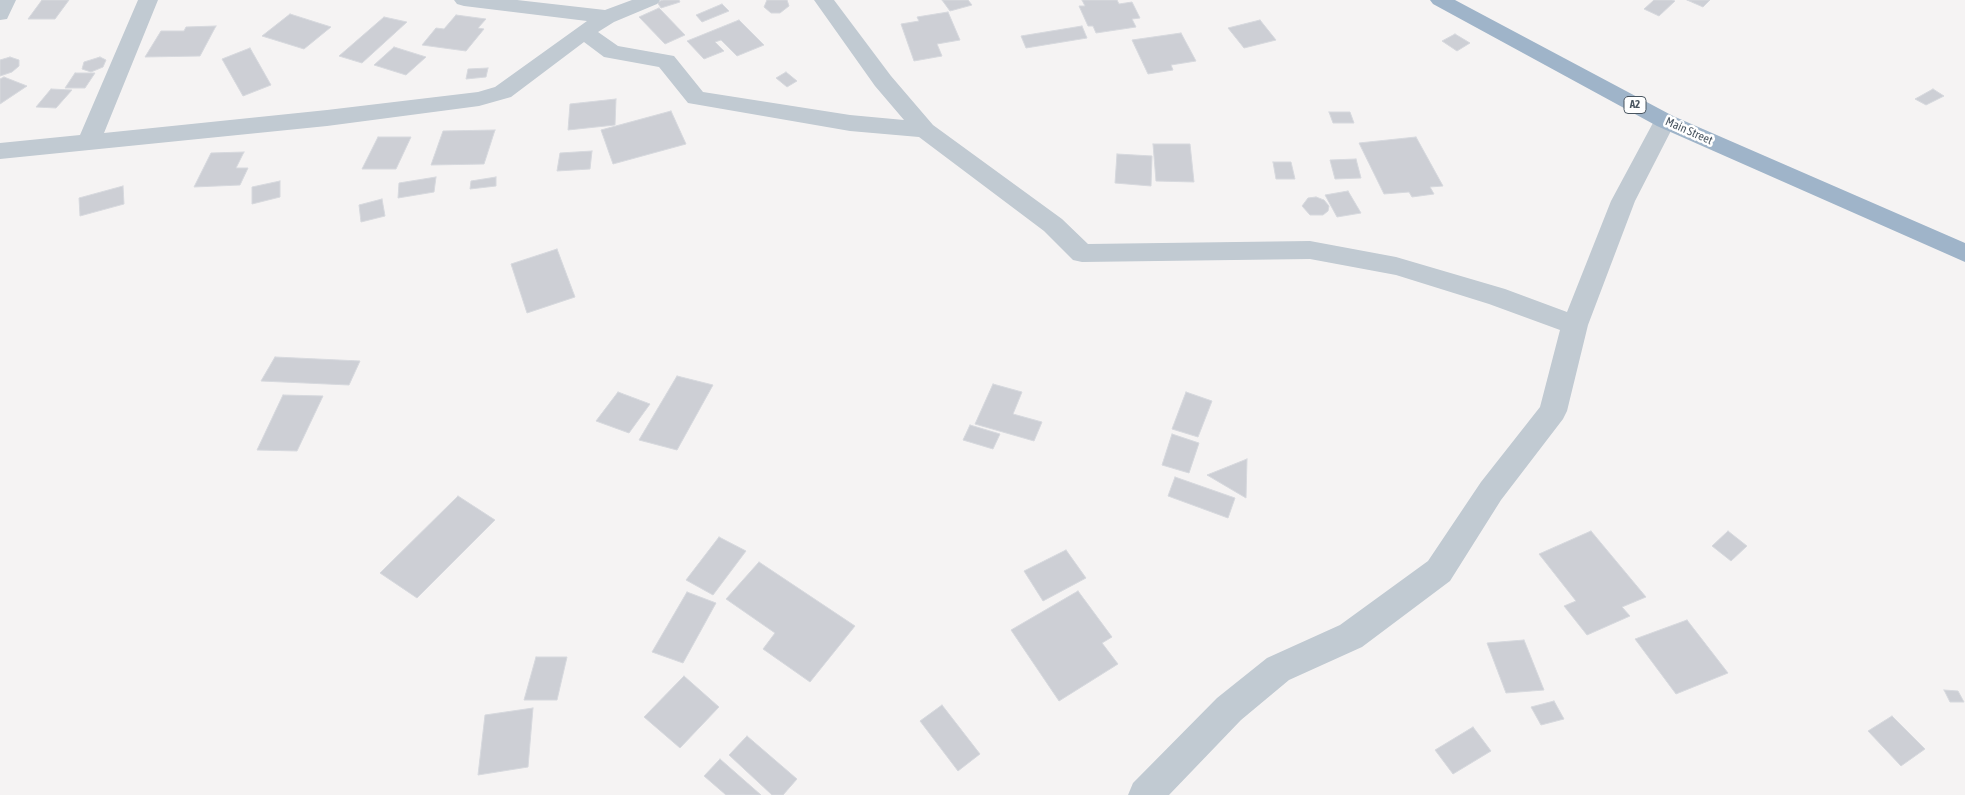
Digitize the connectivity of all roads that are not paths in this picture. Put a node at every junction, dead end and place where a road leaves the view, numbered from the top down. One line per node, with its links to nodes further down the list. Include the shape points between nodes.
1 (6, 0): 7 (street)
2 (148, 0): 12 (street)
3 (464, 0): 8 (street)
4 (650, 0): 8 (street)
5 (824, 0): 11 (street)
6 (1440, 0): 10 (highway, Main Street / A2)
7 (0, 14)
8 (607, 16): 9 (street)
9 (584, 32): 11 (street, via 612,52 666,61 696,98); 12 (street, via 503,92 479,99)
10 (1665, 120): 14 (highway, Main Street / A2); 17 (street, via 1623,201)
11 (925, 130): 17 (street, via 1053,226 1082,253 1310,250 1396,266)
12 (89, 142): 13 (street)
13 (0, 151)
14 (1837, 195): 15 (highway, Main Street / A2); 16 (highway, Main Street / A2)
15 (1965, 253)
16 (1965, 267)
17 (1575, 324): 18 (street, via 1553,411 1491,492 1439,571 1351,636 1278,669 1229,709)
18 (1145, 795)

